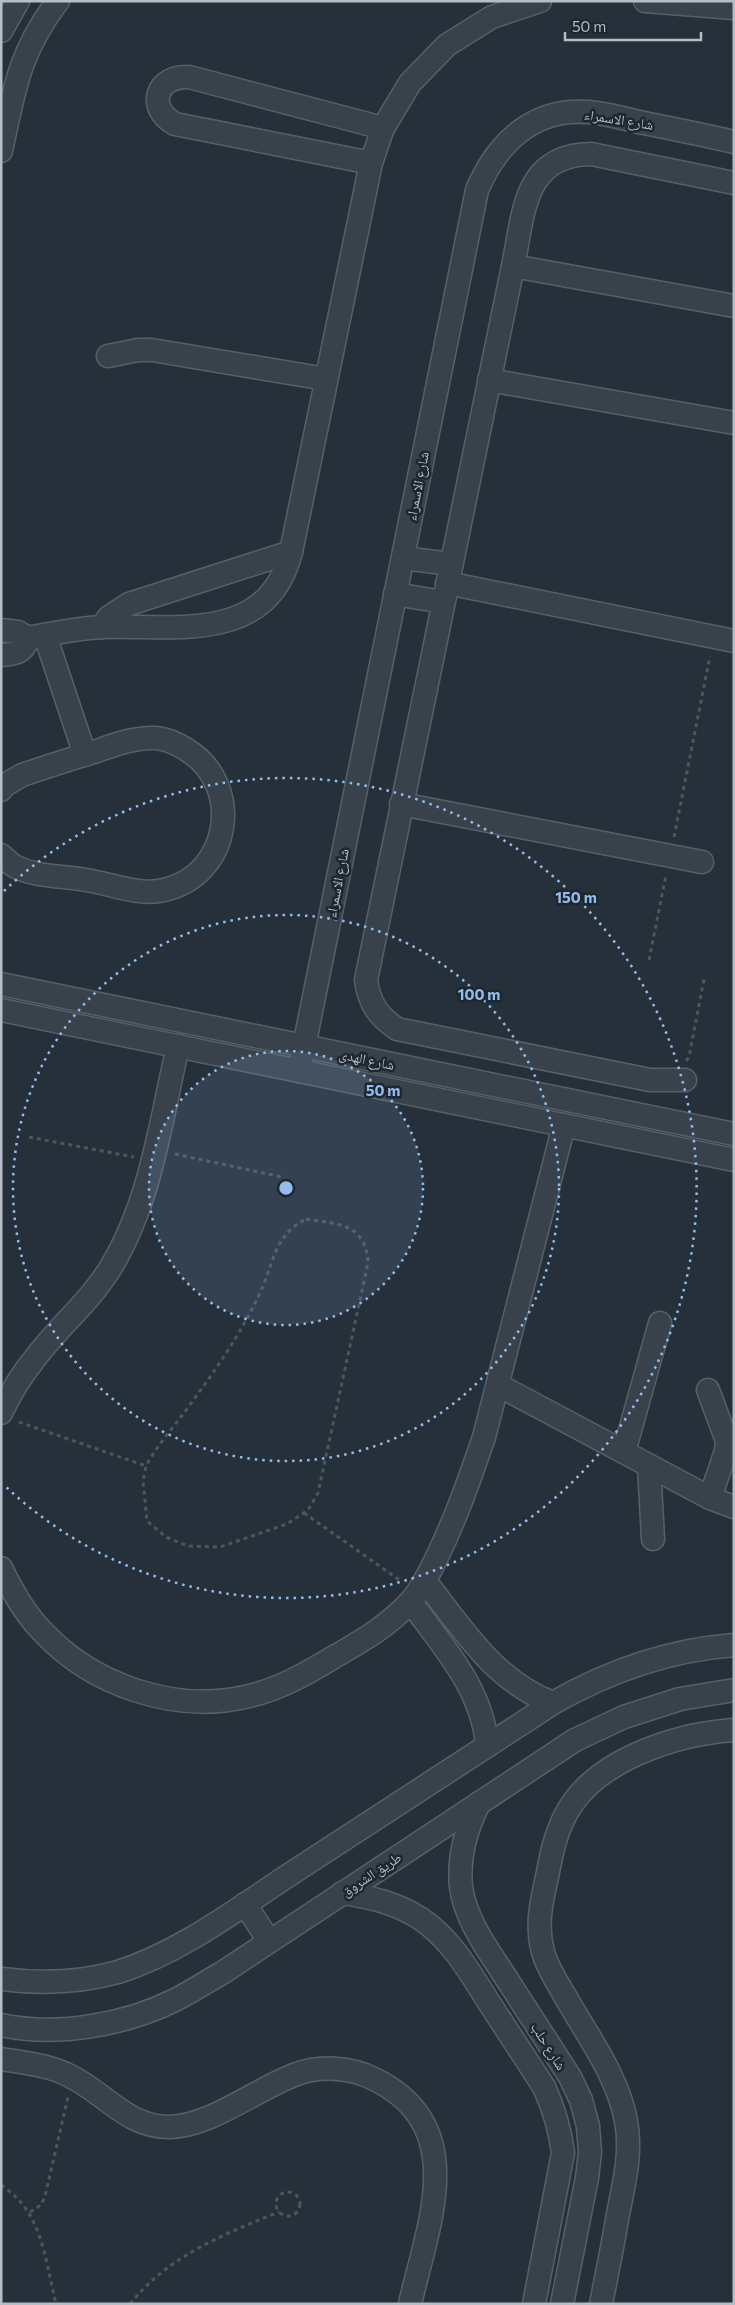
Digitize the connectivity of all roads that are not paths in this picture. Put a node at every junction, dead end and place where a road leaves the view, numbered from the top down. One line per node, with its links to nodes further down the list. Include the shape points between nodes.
1 (18, 1): 6 (street)
2 (58, 1): 9 (street, via 40,24 25,53 14,85)
3 (540, 1): 7 (street, via 492,17 447,45 410,83)
4 (647, 1): 5 (street)
5 (730, 11)
6 (1, 31)
7 (383, 128): 10 (street); 10 (street, via 189,77 178,76 168,80 157,99 159,110 175,124)
8 (734, 142): 19 (street, شارع الاسمراء, via 587,112 540,120 518,132 500,148 486,168 477,190)
9 (1, 150)
10 (370, 163): 15 (street)
11 (734, 183): 12 (street, via 591,154 574,154 557,160 542,170 532,184)
12 (513, 266): 13 (street); 16 (street)
13 (734, 306)
14 (108, 356): 15 (street, via 152,350)
15 (326, 379): 18 (street)
16 (489, 380): 17 (street); 20 (street)
17 (734, 423)
18 (291, 552): 22 (street, via 129,604 109,617); 22 (street, via 286,570 274,589 258,606 238,618 216,625)
19 (402, 558): 20 (street); 21 (street, شارع الاسمراء)
20 (447, 583): 21 (street); 25 (street); 29 (street)
21 (395, 594): 35 (street, شارع الاسمراء)
22 (102, 627): 24 (street)
23 (1, 630): 24 (street)
24 (36, 637): 26 (street, via 21,651); 27 (street)
25 (724, 639)
26 (1, 655)
27 (85, 754): 28 (street, via 22,775); 30 (street, via 137,738 158,738 179,744 196,755 211,771 220,790 224,811 222,832 202,869 165,890 144,892 33,872 15,867)
28 (1, 790)
29 (401, 804): 31 (street); 37 (street, via 366,980 372,1002 385,1020 412,1033 650,1080)
30 (1, 855)
31 (702, 862)
32 (1, 984): 35 (street, شارع الهدى)
33 (1, 1010): 34 (street, شارع الهدى)
34 (178, 1046): 36 (street, شارع الهدى); 44 (street, via 153,1155 128,1234 88,1299 33,1360 12,1391)
35 (304, 1046): 36 (street, شارع الاسمراء); 39 (street, شارع الهدى)
36 (299, 1071): 38 (street, شارع الهدى)
37 (679, 1081)
38 (564, 1126): 40 (street, شارع الهدى); 42 (street)
39 (727, 1128)
40 (734, 1160)
41 (660, 1323): 45 (street)
42 (498, 1385): 45 (street); 51 (street, via 467,1488)
43 (708, 1390): 47 (street, via 727,1441)
44 (6, 1416)
45 (624, 1452): 46 (street)
46 (656, 1470): 47 (street); 49 (street)
47 (710, 1498): 48 (street)
48 (734, 1508)
49 (660, 1539)
50 (1, 1568): 51 (street, via 14,1596 42,1631 75,1661 114,1683 156,1696 200,1701 244,1697 287,1684 368,1638 392,1620)
51 (418, 1592): 54 (street, via 501,1674 533,1696); 56 (street, via 475,1695 486,1728)
52 (734, 1645): 54 (street, via 646,1661 581,1687)
53 (734, 1690): 57 (street, طريق الشروق, via 680,1699 624,1717 575,1740)
54 (553, 1703): 56 (street)
55 (734, 1730): 71 (street, via 662,1745 605,1771 582,1790 565,1815 554,1842 539,1913 543,1953 609,2072 627,2121 629,2148 626,2174)
56 (487, 1746): 59 (street)
57 (479, 1802): 58 (street, طريق الشروق); 61 (street, شارع حلب, via 466,1829 461,1858 462,1887 469,1916)
58 (342, 1893): 60 (street, طريق الشروق); 62 (street, شارع حلب, via 396,1905 442,1936)
59 (245, 1904): 60 (street); 65 (street, via 152,1959 118,1972 84,1979)
60 (269, 1941): 66 (street, طريق الشروق, via 174,2001 135,2016 53,2029)
61 (483, 1942): 62 (street); 70 (street, شارع حلب, via 570,2078 581,2100 588,2126 587,2178)
62 (460, 1958): 69 (street, شارع حلب, via 544,2087 560,2130 563,2153 560,2176)
63 (1, 1965): 65 (street)
64 (1, 1979): 65 (street)
65 (31, 1983)
66 (1, 2025)
67 (1, 2059): 68 (street, via 42,2065 73,2077 123,2114 169,2127 200,2121 295,2074 318,2069 342,2069 365,2074 387,2085 406,2100 420,2118 431,2140 436,2164 436,2188)
68 (410, 2304)
69 (534, 2304)
70 (562, 2304)
71 (601, 2304)

